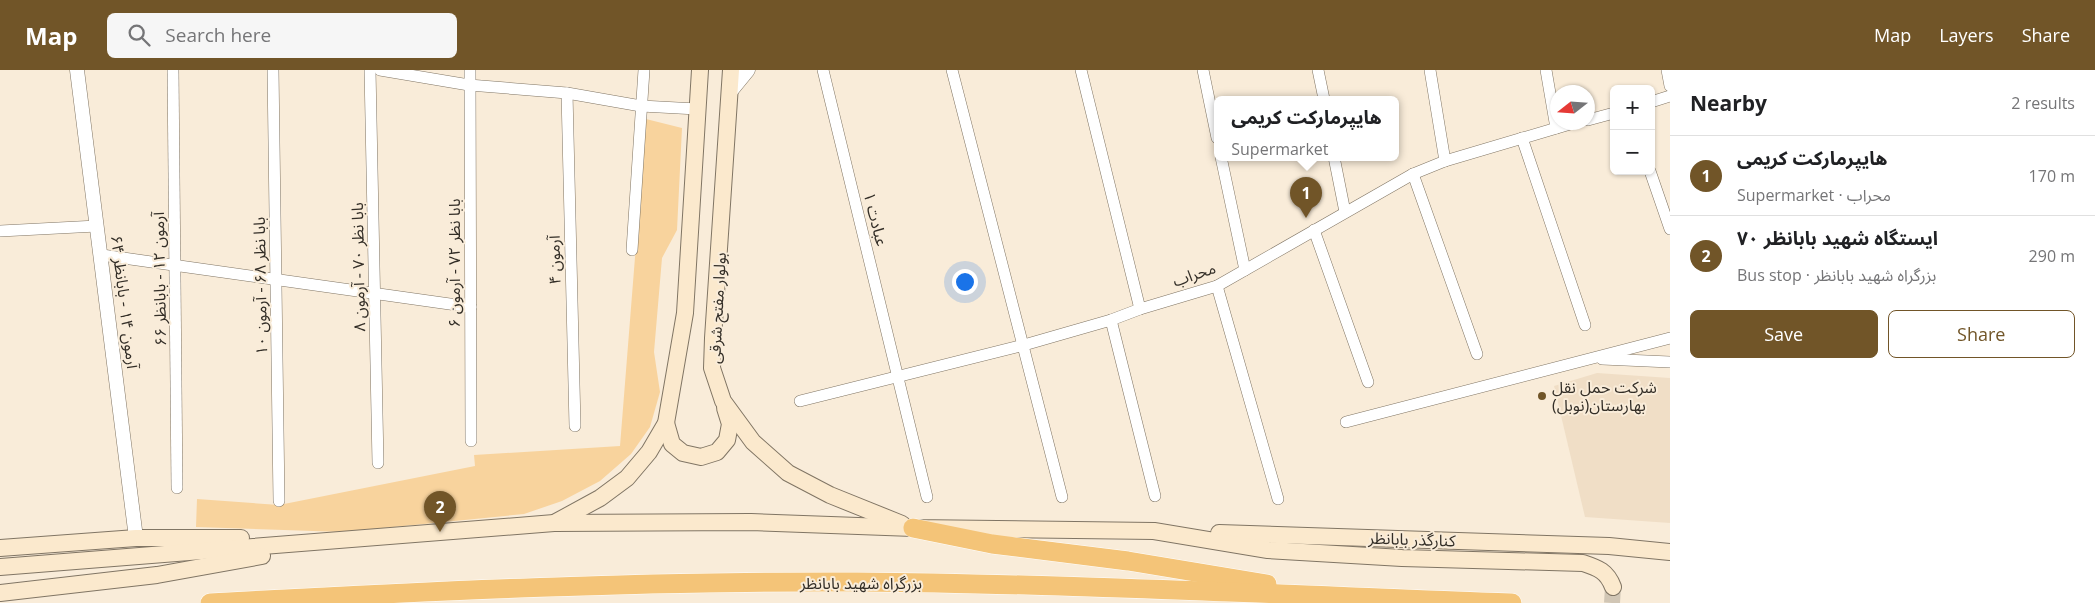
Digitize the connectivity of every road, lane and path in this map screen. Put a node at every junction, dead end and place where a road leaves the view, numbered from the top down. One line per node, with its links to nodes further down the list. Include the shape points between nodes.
1 (77, 70): 41 (street, آرمون ۱۴ - بابانظر ۶۴)
2 (173, 70): 47 (street, آرمون ۱۲ - بابانظر ۶۶)
3 (273, 70): 49 (street, بابا نظر ۶۸ - آرمون ۱۰)
4 (370, 70): 51 (street, بابا نظر ۷۰ - آرمون ۸)
5 (380, 70): 19 (street)
6 (470, 70): 20 (street, بابا نظر ۷۲ - آرمون ۶)
7 (644, 70): 28 (street)
8 (700, 70): 29 (main road, بولوار مفتح شرقی)
9 (731, 70): 22 (main road, بولوار مفتح شرقی)
10 (748, 70): 22 (street)
11 (823, 70): 61 (street, عبادت ۱)
12 (952, 70): 57 (street)
13 (1081, 70): 53 (street)
14 (1203, 70): 32 (street)
15 (1318, 70): 25 (street)
16 (1430, 70): 37 (street)
17 (1546, 70): 24 (street)
18 (1667, 70): 21 (street)
19 (393, 71): 20 (street)
20 (469, 85): 23 (street); 52 (street, بابا نظر ۷۲ - آرمون ۶)
21 (1670, 86)
22 (730, 92): 63 (main road, بولوار مفتح شرقی, via 712,368)
23 (566, 93): 28 (street); 67 (street, آرمون ۴)
24 (1550, 93)
25 (1323, 96)
26 (1670, 96): 27 (street)
27 (1655, 101)
28 (641, 106): 29 (street); 45 (street)
29 (697, 110): 66 (main road, بولوار مفتح شرقی, via 684,313)
30 (1610, 114): 31 (street)
31 (1595, 118)
32 (1214, 123)
33 (1550, 130): 34 (street, محراب)
34 (1522, 138): 37 (street, محراب); 55 (street)
35 (1222, 161): 48 (street)
36 (1335, 161): 40 (street)
37 (1445, 161): 38 (street, محراب)
38 (1413, 174): 40 (street, محراب); 58 (street)
39 (1651, 175): 42 (street)
40 (1345, 212): 43 (street, محراب)
41 (98, 226): 44 (street); 46 (street, آرمون ۱۴ - بابانظر ۶۴)
42 (1670, 229)
43 (1314, 230): 48 (street, محراب); 62 (street)
44 (0, 231)
45 (632, 250)
46 (102, 255): 47 (street); 79 (street, آرمون ۱۴ - بابانظر ۶۴)
47 (175, 266): 49 (street); 70 (street, آرمون ۱۲ - بابانظر ۶۶)
48 (1245, 270): 50 (street, محراب)
49 (276, 280): 51 (street); 75 (street, بابا نظر ۶۸ - آرمون ۱۰)
50 (1217, 286): 53 (street, محراب); 74 (street)
51 (375, 293): 52 (street); 69 (street, بابا نظر ۷۰ - آرمون ۸)
52 (471, 307): 68 (street, بابا نظر ۷۲ - آرمون ۶)
53 (1140, 309): 54 (street, محراب)
54 (1111, 320): 57 (street, محراب); 71 (street)
55 (1584, 324)
56 (1670, 338): 59 (street)
57 (1024, 345): 61 (street, محراب); 73 (street)
58 (1476, 354)
59 (1589, 358): 60 (street); 65 (street)
60 (1670, 362)
61 (898, 376): 64 (street, محراب); 72 (street, عبادت ۱)
62 (1368, 382)
63 (723, 401): 66 (main road, via 730,424 727,440 717,452 701,457 683,454 672,444); 77 (main road, بولوار مفتح شرقی, via 753,442 788,473 830,495)
64 (800, 402)
65 (1346, 422)
66 (666, 423): 76 (main road, بولوار مفتح شرقی, via 649,452 627,478 600,498)
67 (575, 426)
68 (471, 441)
69 (378, 464)
70 (177, 488)
71 (1155, 496)
72 (927, 497)
73 (1062, 497)
74 (1278, 498)
75 (279, 501)
76 (554, 523): 77 (main road, via 752,522); 80 (main road)
77 (913, 528): 78 (main road); 86 (highway, via 992,544)
78 (1154, 531): 82 (main road, کنارگذر بابانظر, via 1609,546); 84 (main road, via 1268,550 1583,563 1601,569 1609,577)
79 (136, 538): 80 (main road); 81 (main road)
80 (353, 539): 83 (main road); 85 (main road, via 157,575)
81 (0, 548)
82 (1670, 552)
83 (0, 567)
84 (1612, 587)
85 (0, 593)
86 (1352, 597): 87 (highway, بزرگراه شهید بابانظر, via 854,582 604,585); 88 (highway, بزرگراه شهید بابانظر)
87 (210, 603)
88 (1512, 603)

